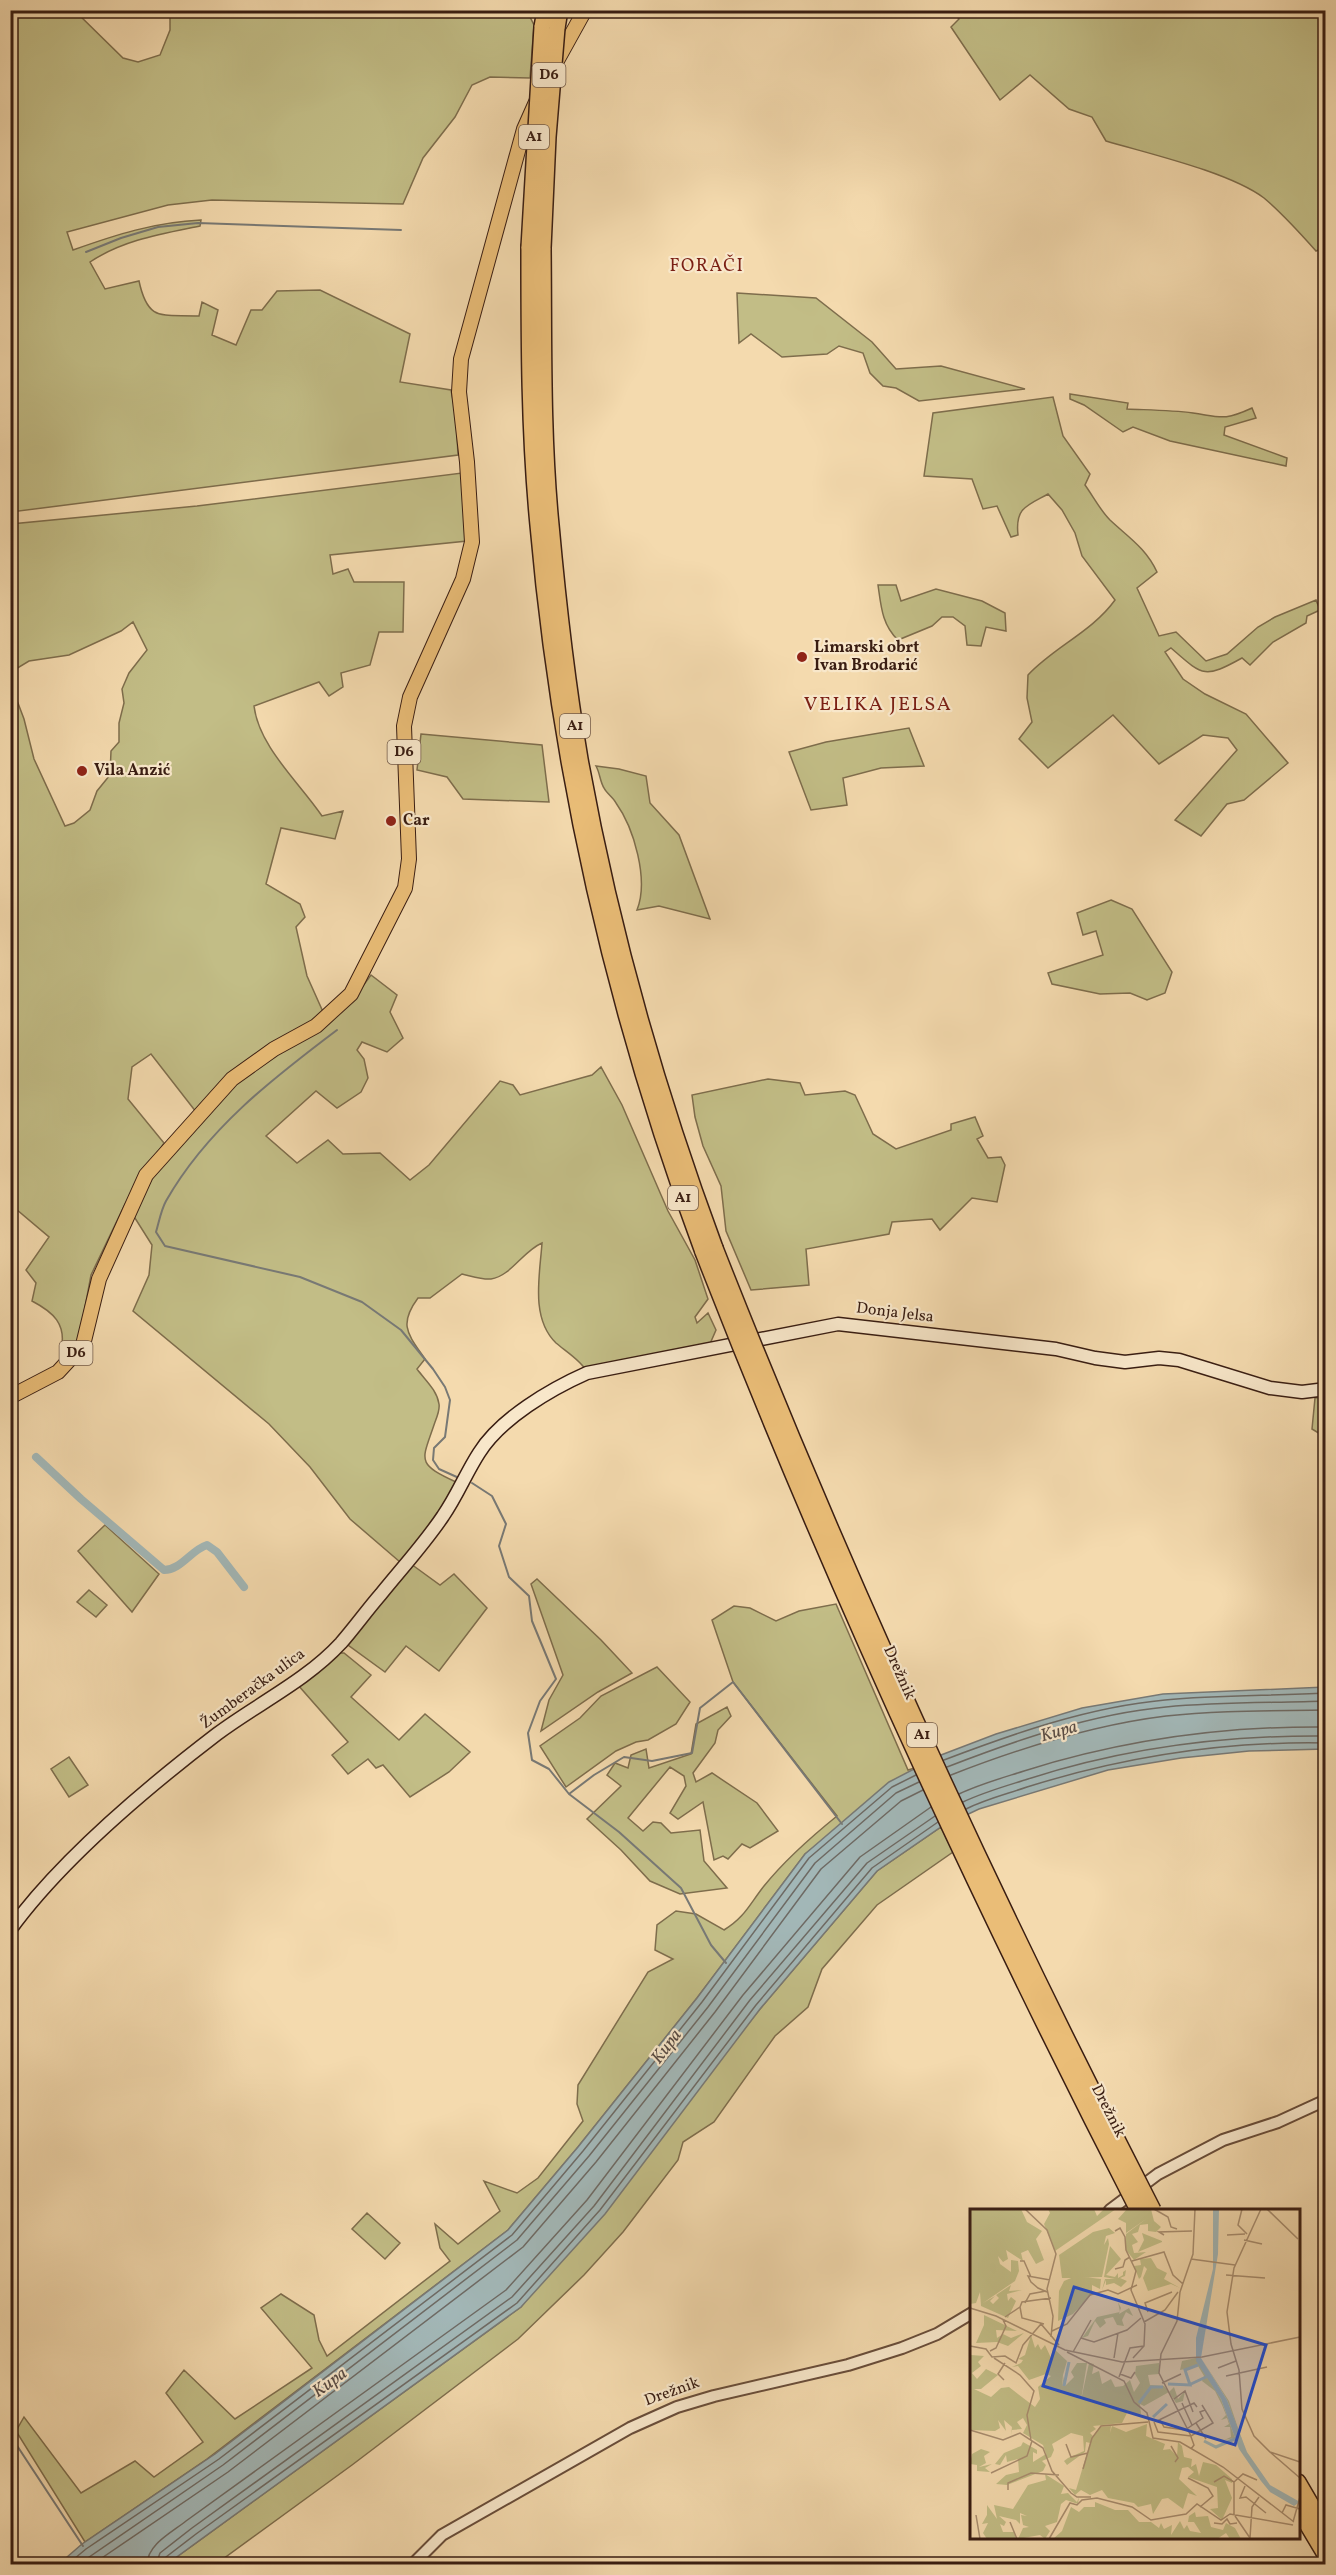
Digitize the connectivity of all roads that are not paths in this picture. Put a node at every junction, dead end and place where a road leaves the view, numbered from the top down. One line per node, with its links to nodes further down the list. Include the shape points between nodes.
1 (545, 10): 4 (highway, A1)
2 (560, 10): 4 (highway, A1)
3 (585, 10): 7 (main road, D6, via 524,129 464,342 459,392 472,542 463,579 410,697 404,726 409,859 405,888 351,994 316,1026 232,1079 146,1175 99,1278 83,1345 58,1372)
4 (550, 27): 5 (highway, A1, bridge, via 530,386 537,523 556,686 571,784 622,1004 661,1133)
5 (709, 1250): 12 (highway, Drežnik / A1, bridge, via 802,1496 898,1714 1011,1956); 13 (highway, Drežnik / A1, bridge, via 915,1719 1013,1929)
6 (1326, 1389): 8 (main road, Donja Jelsa, via 1302,1392 1270,1388 1179,1360 1125,1362 1056,1349 838,1324 587,1373 541,1397)
7 (10, 1396)
8 (483, 1447): 9 (main road, Žumberačka ulica, via 444,1515 339,1644 145,1794 47,1886)
9 (10, 1930)
10 (1326, 2100): 11 (street, via 1278,2122 1223,2140 1158,2174)
11 (1113, 2209)
12 (1137, 2209)
13 (1152, 2209)
14 (970, 2314): 19 (street, Drežnik, via 937,2334 891,2351 714,2396 630,2428 451,2529)
15 (1300, 2483): 17 (highway)
16 (1300, 2511): 18 (highway)
17 (1326, 2530)
18 (1326, 2556)
19 (413, 2565)

